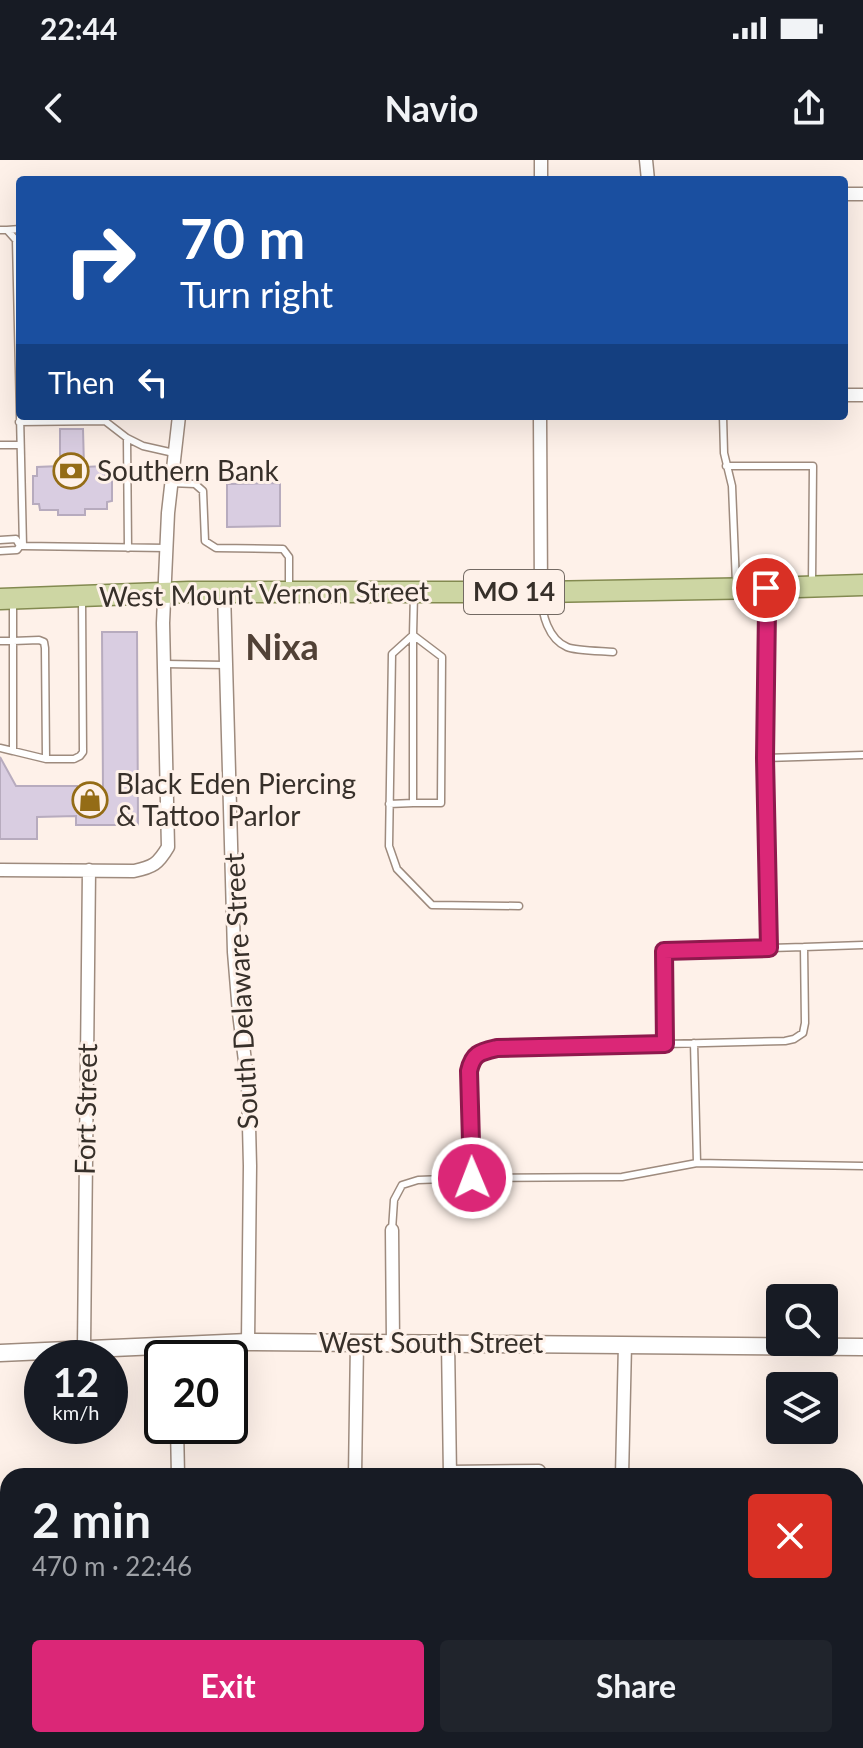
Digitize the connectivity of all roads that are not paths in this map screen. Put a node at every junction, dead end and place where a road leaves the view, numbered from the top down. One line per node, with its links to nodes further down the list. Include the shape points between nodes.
1 (178, 420): 8 (street)
2 (540, 420): 23 (street)
3 (723, 420): 9 (lane)
4 (19, 422): 5 (lane, via 105,421); 7 (lane)
5 (127, 438): 8 (lane); 13 (lane)
6 (0, 445): 7 (lane)
7 (20, 445): 12 (lane)
8 (174, 453): 10 (street)
9 (726, 466): 17 (lane, via 813,466); 19 (lane, via 732,486)
10 (170, 483): 14 (street); 24 (lane, via 195,484 203,491 205,541 216,548 283,549 289,557)
11 (0, 540): 12 (lane, via 16,539)
12 (21, 546): 13 (lane); 15 (lane)
13 (128, 548): 14 (lane)
14 (167, 548): 20 (street)
15 (0, 551)
16 (863, 585): 17 (main road, West Mount Vernon Street / MO 14)
17 (812, 587): 18 (main road, West Mount Vernon Street / MO 14)
18 (766, 588): 19 (main road, West Mount Vernon Street / MO 14); 36 (street)
19 (736, 589): 23 (main road, West Mount Vernon Street / MO 14)
20 (166, 592): 21 (main road, West Mount Vernon Street / MO 14); 25 (main road, West Mount Vernon Street / MO 14); 31 (street)
21 (224, 592): 24 (main road, West Mount Vernon Street / MO 14); 32 (street, South Delaware Street)
22 (414, 592): 23 (main road, West Mount Vernon Street / MO 14); 24 (main road, West Mount Vernon Street / MO 14); 27 (lane)
23 (541, 592): 30 (lane, via 542,612 555,637 567,647)
24 (289, 593)
25 (82, 596): 26 (main road, West Mount Vernon Street / MO 14); 37 (lane, via 83,752 74,759)
26 (6, 599): 29 (lane)
27 (413, 635): 38 (lane); 38 (lane, via 442,657 441,803); 39 (lane, via 392,654)
28 (0, 641): 29 (lane)
29 (13, 641): 34 (lane); 37 (lane, via 44,642)
30 (613, 652)
31 (165, 664): 32 (lane); 41 (street, via 168,847 150,868)
32 (226, 665): 53 (street, South Delaware Street, via 234,952 248,1085)
33 (0, 748): 34 (lane)
34 (13, 751): 37 (lane)
35 (863, 755): 36 (lane)
36 (765, 758): 45 (street)
37 (46, 759)
38 (413, 803): 39 (lane)
39 (389, 804): 42 (lane, via 389,846 397,869 432,905)
40 (0, 870): 41 (street)
41 (89, 870): 52 (street, Fort Street)
42 (519, 906)
43 (863, 945): 44 (lane)
44 (804, 947): 45 (lane); 46 (lane, via 803,1033 785,1041)
45 (769, 948): 47 (lane, via 664,951)
46 (694, 1043): 47 (lane); 48 (lane)
47 (665, 1044): 50 (lane, via 497,1048 477,1055 469,1071)
48 (697, 1163): 49 (lane); 50 (lane, via 622,1177)
49 (863, 1166)
50 (472, 1178): 51 (lane, via 402,1185 394,1200)
51 (392, 1230): 55 (street)
52 (84, 1340)
53 (248, 1342): 54 (street, West South Street)
54 (357, 1342): 55 (street, West South Street); 63 (street)
55 (393, 1342): 56 (street, West South Street)
56 (448, 1342): 57 (street, West South Street); 64 (street)
57 (625, 1344): 58 (street, West South Street); 65 (street)
58 (863, 1347)
59 (24, 1352): 60 (street, West South Street)
60 (0, 1353)
61 (177, 1444): 62 (street)
62 (178, 1468)
63 (355, 1468)
64 (450, 1468)
65 (622, 1468)

